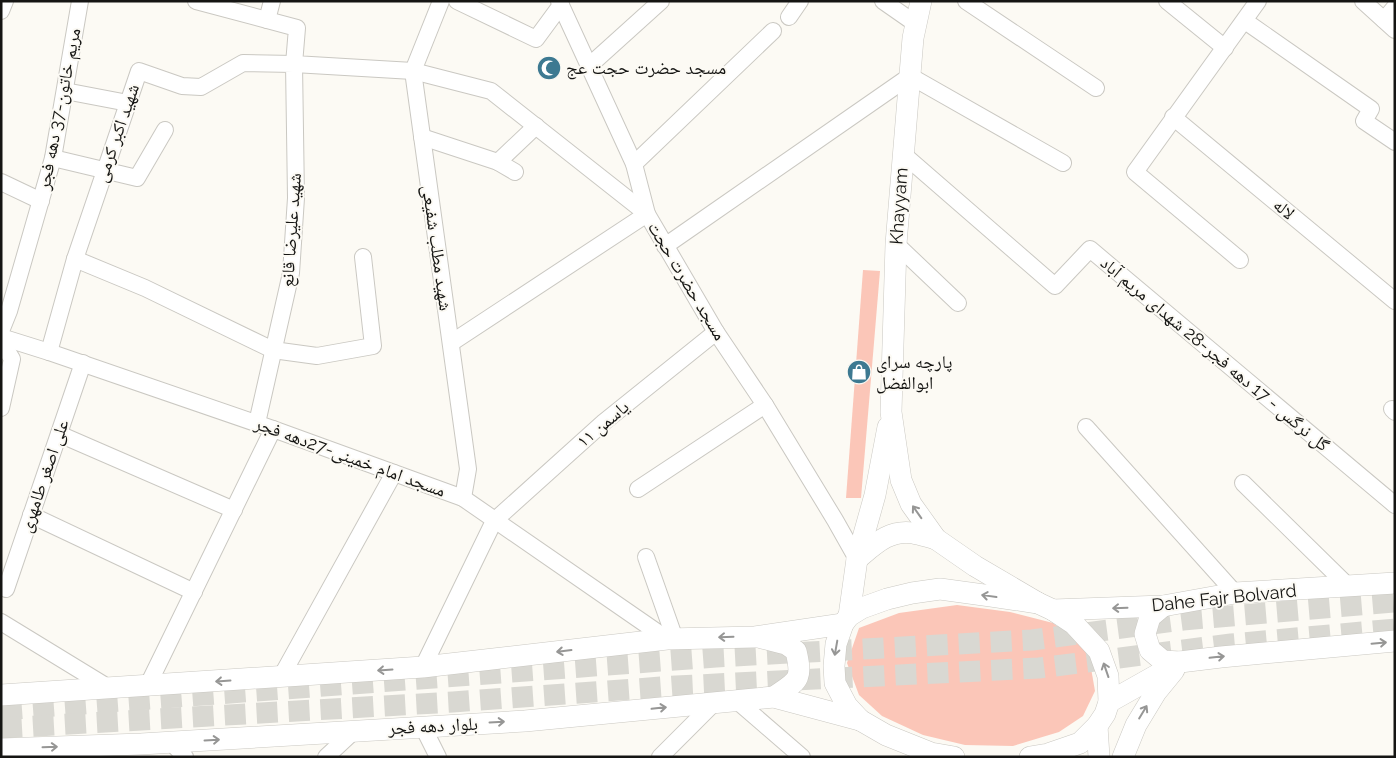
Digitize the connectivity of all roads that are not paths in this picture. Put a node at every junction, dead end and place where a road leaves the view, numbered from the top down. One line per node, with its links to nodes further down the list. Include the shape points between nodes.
1 (5, 1): 18 (street)
2 (80, 1): 31 (street, مریم خاتون-37 دهه فجر)
3 (196, 1): 16 (street)
4 (272, 1): 20 (street)
5 (441, 1): 28 (street, شهید مطلب شفیعی)
6 (457, 1): 15 (street, via 536,39)
7 (661, 1): 27 (street)
8 (800, 1): 19 (street)
9 (883, 1): 22 (street)
10 (921, 1): 22 (main road, Khayyam)
11 (966, 1): 30 (street)
12 (1167, 1): 25 (street)
13 (1258, 1): 21 (street)
14 (1363, 1): 23 (street)
15 (560, 3): 27 (street)
16 (216, 4): 20 (street)
17 (1395, 7): 23 (street)
18 (1, 11)
19 (789, 17)
20 (267, 20): 26 (street, شهید علیرضا قانع, via 297,28)
21 (1245, 21): 25 (street); 37 (street, via 1372,109 1364,121)
22 (916, 24): 29 (main road, Khayyam)
23 (1390, 25)
24 (773, 31): 42 (street)
25 (1225, 48): 33 (street)
26 (294, 64): 28 (street, مسجد حضرت حجت); 32 (street, شهید اکبر کرمی, via 243,63 201,87 182,86 138,71); 60 (street, شهید علیرضا قانع, via 296,198 290,273)
27 (589, 66): 42 (street)
28 (414, 71): 34 (street, مسجد حضرت حجت, via 491,91); 36 (street, شهید مطلب شفیعی)
29 (910, 76): 38 (main road, Khayyam); 41 (street); 49 (street)
30 (1096, 88)
31 (65, 91): 32 (street); 39 (street, مریم خاتون-37 دهه فجر)
32 (128, 103): 43 (street, شهید اکبر کرمی)
33 (1174, 118): 52 (street, via 1135,172); 53 (street, لاله)
34 (536, 126): 40 (street); 47 (street, مسجد حضرت حجت)
35 (165, 130): 43 (street, via 137,178)
36 (422, 137): 40 (street); 59 (street, شهید مطلب شفیعی)
37 (1395, 142)
38 (903, 154): 48 (main road, Khayyam); 74 (street, گل نرگس - 17 دهه فجر-28 شهدای مریم آباد, via 1055,286 1090,249)
39 (53, 158): 43 (street); 46 (street, مریم خاتون-37 دهه فجر)
40 (498, 162): 44 (street)
41 (1064, 163)
42 (634, 164): 47 (street)
43 (105, 170): 51 (street, شهید اکبر کرمی)
44 (515, 172)
45 (1, 182): 46 (street)
46 (41, 201): 55 (street, مریم خاتون-37 دهه فجر)
47 (647, 214): 49 (street, مسجد حضرت حجت); 59 (street)
48 (896, 244): 54 (street); 65 (main road, Khayyam)
49 (665, 246): 56 (street, مسجد حضرت حجت)
50 (363, 257): 60 (street, via 373,346 316,356)
51 (74, 259): 60 (street, via 145,288); 61 (street, شهید اکبر کرمی)
52 (1240, 260)
53 (1395, 301)
54 (958, 303)
55 (1, 331)
56 (716, 332): 63 (street, مسجد حضرت حجت); 77 (street, یاسمن ۱۱, via 604,422)
57 (1, 338): 61 (street, مسجد امام خمینی-27دهه فجر)
58 (1, 341): 64 (street, via 12,359)
59 (451, 343): 73 (street, شهید مطلب شفیعی, via 468,469)
60 (274, 350): 66 (street, شهید علیرضا قانع)
61 (49, 352): 62 (street, مسجد امام خمینی-27دهه فجر)
62 (83, 363): 66 (street, مسجد امام خمینی-27دهه فجر); 69 (street, علی اصغر طامهری)
63 (765, 405): 72 (street); 80 (street, مسجد حضرت حجت)
64 (1, 408)
65 (890, 412): 78 (main road, Khayyam, one-way to 65, via 911,504 901,480); 80 (main road, Khayyam, via 875,495)
66 (257, 423): 68 (street, مسجد امام خمینی-27دهه فجر)
67 (1086, 427): 85 (street)
68 (273, 429): 70 (street, مسجد امام خمینی-27دهه فجر); 75 (street)
69 (59, 434): 75 (street); 76 (street, علی اصغر طامهری)
70 (394, 473): 73 (street, مسجد امام خمینی-27دهه فجر); 95 (street)
71 (1243, 484): 82 (street)
72 (638, 489)
73 (463, 498): 77 (street, مسجد امام خمینی-27دهه فجر)
74 (1395, 505)
75 (234, 510): 84 (street)
76 (31, 515): 83 (street, علی اصغر طامهری); 84 (street)
77 (494, 521): 91 (street, مسجد امام خمینی-27دهه فجر); 94 (street)
78 (936, 539): 80 (main road, via 913,532 896,533 881,539); 87 (main road, Khayyam)
79 (646, 557): 91 (street)
80 (857, 559): 88 (main road, Khayyam)
81 (1395, 583): 82 (main road, Dahe Fajr Bolvard)
82 (1349, 587): 85 (main road, Dahe Fajr Bolvard)
83 (3, 591)
84 (194, 592): 96 (street)
85 (1235, 593): 86 (main road, Dahe Fajr Bolvard)
86 (1163, 606): 87 (main road, Dahe Fajr Bolvard, one-way to 87); 93 (main road, via 1150,617 1145,634 1147,642 1150,650 1163,661)
87 (1046, 607): 88 (main road, one-way to 88, via 940,590 887,599 862,608); 102 (main road, Khayyam, one-way to 87, via 1108,676 1099,652 1074,624)
88 (846, 620): 90 (main road); 103 (main road, Khayyam, one-way to 103, via 836,644 835,683 847,706)
89 (1, 622): 97 (street)
90 (755, 636): 91 (main road, one-way to 91); 99 (main road, via 786,644 796,651 800,668 797,680)
91 (671, 639): 94 (main road, one-way to 94)
92 (1395, 641): 93 (main road, one-way to 92)
93 (1180, 662): 102 (main road); 118 (main road, one-way to 93, via 1136,725)
94 (423, 667): 95 (main road, one-way to 95)
95 (281, 677): 96 (main road, one-way to 96)
96 (148, 685): 97 (main road)
97 (109, 688): 98 (main road)
98 (1, 695)
99 (774, 697): 100 (main road, بلوار دهه فجر); 103 (main road, بلوار دهه فجر)
100 (736, 700): 101 (main road, بلوار دهه فجر); 114 (street)
101 (715, 702): 105 (main road, بلوار دهه فجر, one-way to 101, via 525,721); 113 (street)
102 (1109, 702): 104 (main road, via 1106,714)
103 (860, 720): 110 (main road, via 886,735)
104 (1097, 726): 116 (main road, via 1080,743); 117 (main road)
105 (423, 727): 106 (main road, بلوار دهه فجر); 112 (street)
106 (354, 731): 108 (main road, بلوار دهه فجر, one-way to 106); 111 (street)
107 (1, 749): 109 (main road, بلوار دهه فجر, one-way to 109)
108 (178, 749): 109 (main road, بلوار دهه فجر)
109 (139, 750)
110 (935, 755): 115 (main road)
111 (326, 757)
112 (438, 757)
113 (660, 757)
114 (802, 757)
115 (954, 757)
116 (1030, 757)
117 (1099, 757)
118 (1124, 757)

